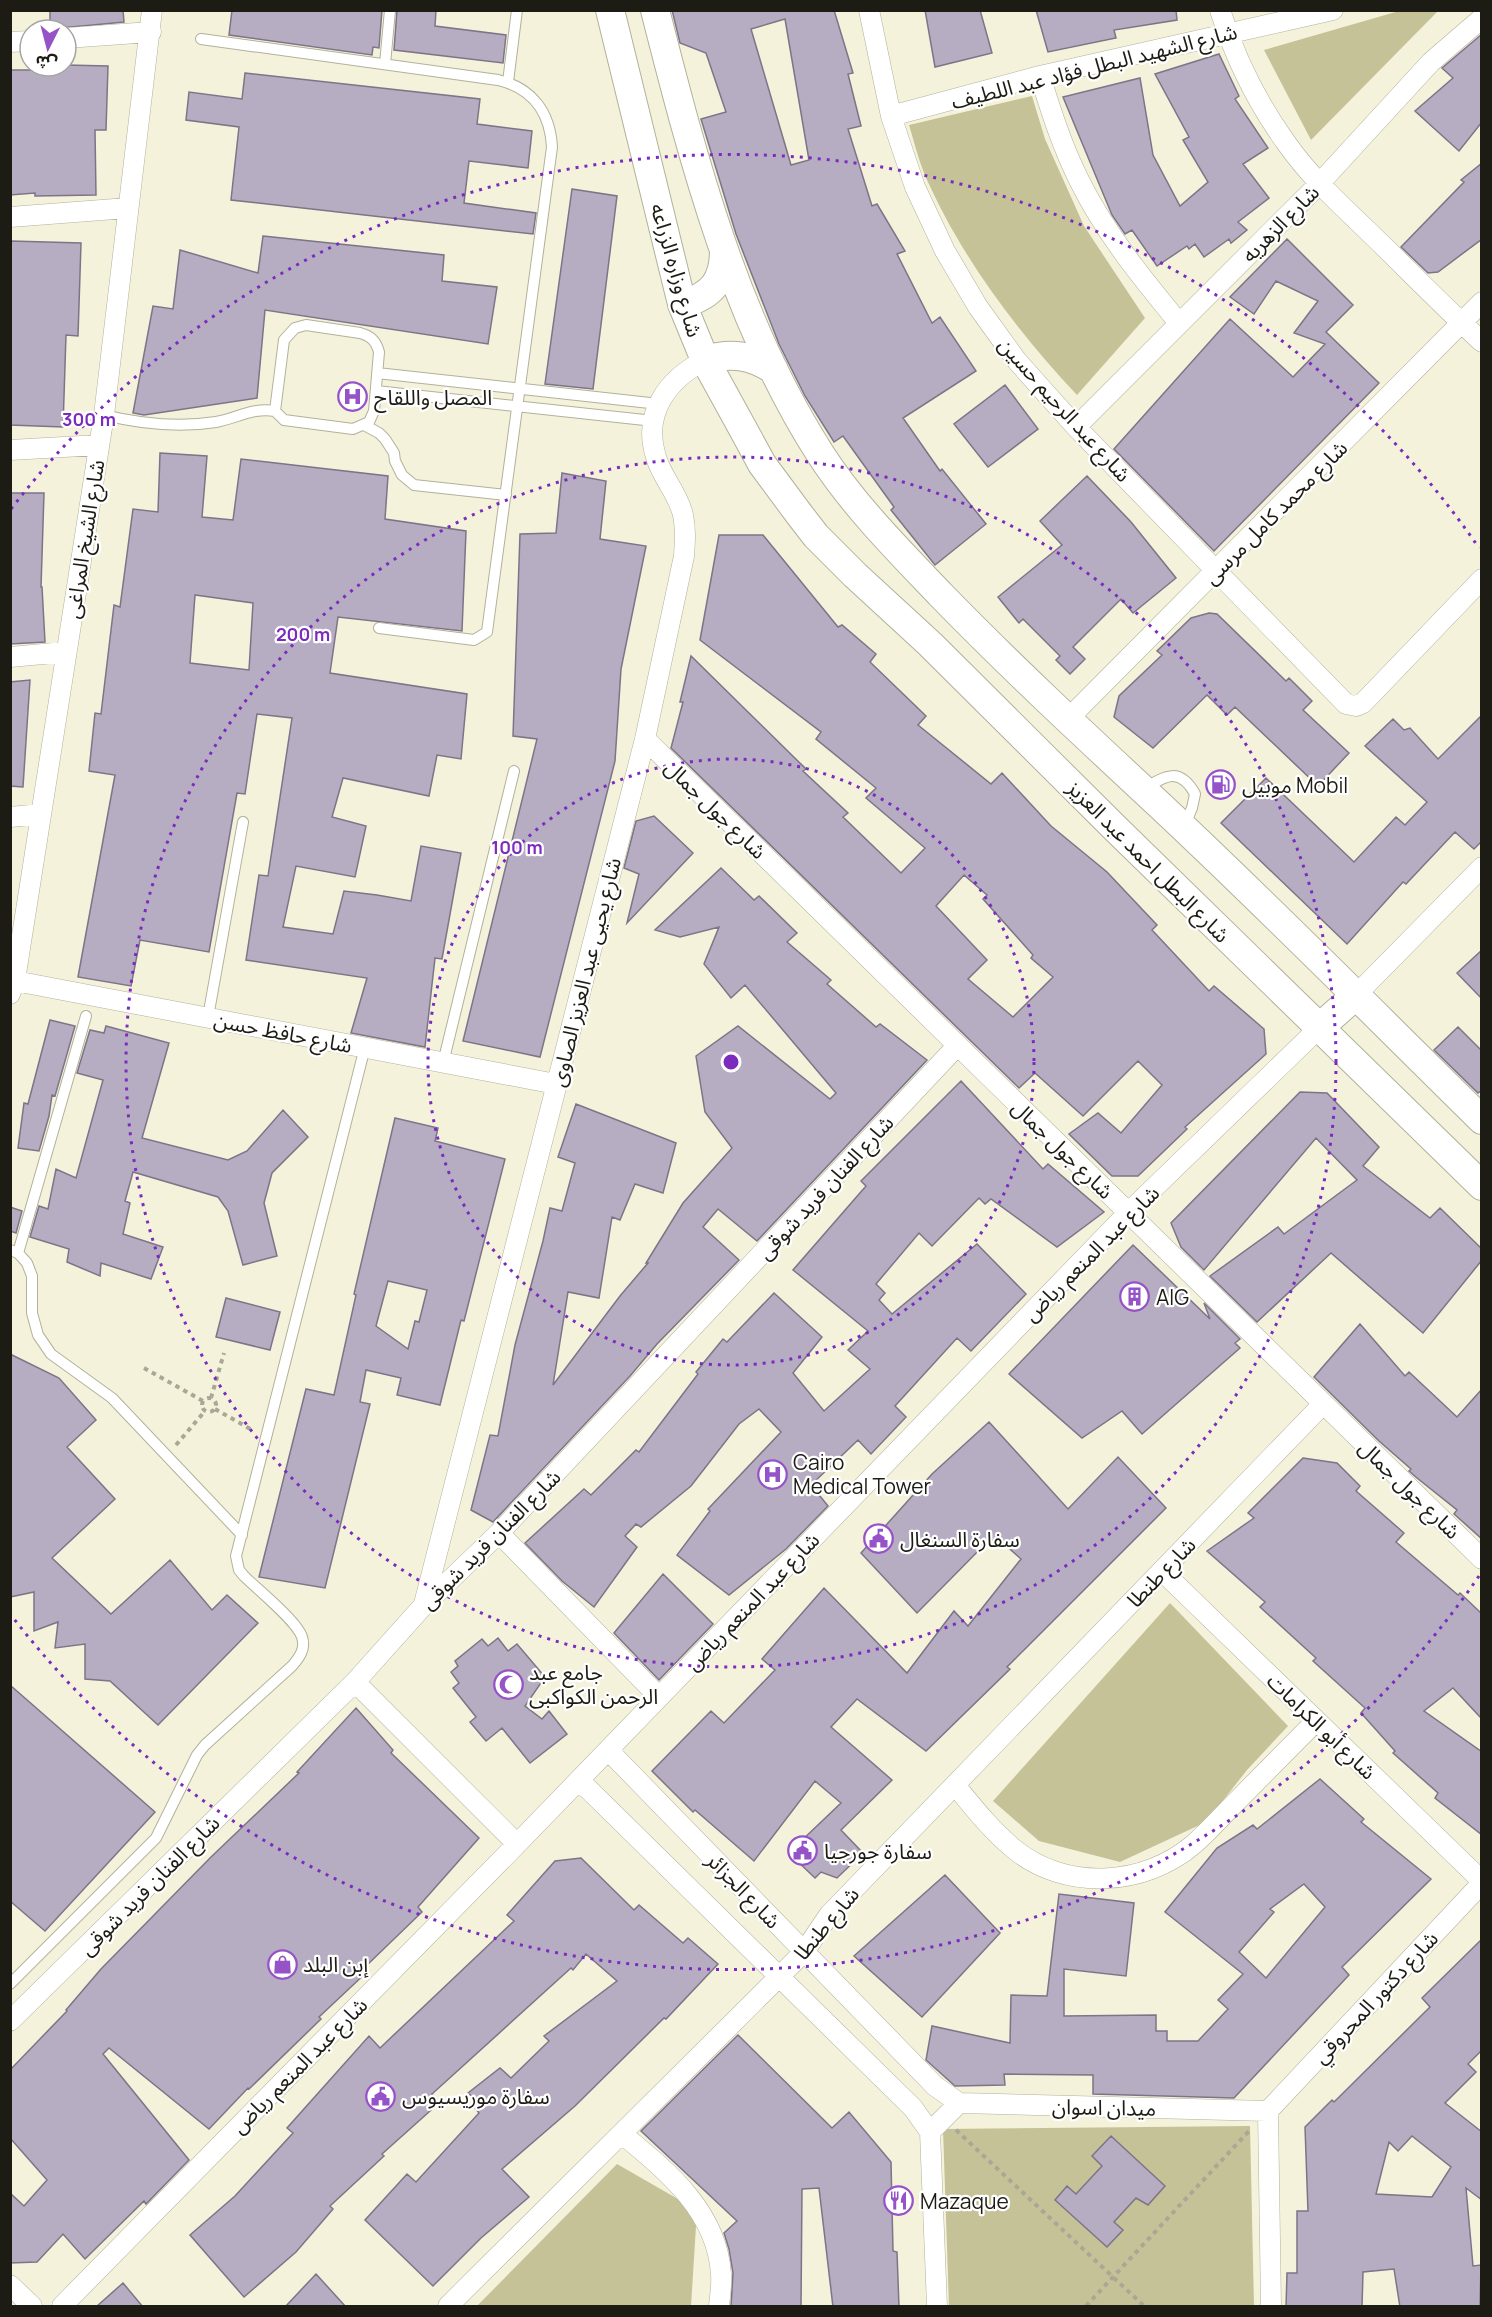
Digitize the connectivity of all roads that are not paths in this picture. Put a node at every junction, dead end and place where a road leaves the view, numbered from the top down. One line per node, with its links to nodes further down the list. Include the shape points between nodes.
1 (152, 10): 10 (street, شارع الشيخ المراغى)
2 (390, 10): 14 (lane)
3 (517, 10): 16 (lane)
4 (610, 10): 23 (main road, شارع وزاره الزراعه)
5 (655, 10): 21 (main road, via 690,149)
6 (869, 10): 17 (street, شارع عبد الرحيم حسين)
7 (1220, 10): 11 (street)
8 (1333, 10): 11 (street, شارع الشهيد البطل فؤاد عبد اللطيف)
9 (1482, 18): 18 (street, شارع الزهريه, via 1431,62)
10 (150, 32): 12 (street); 19 (street, شارع الشيخ المراغى)
11 (1227, 33): 15 (street, شارع الشهيد البطل فؤاد عبد اللطيف); 18 (street, via 1264,109)
12 (78, 37)
13 (201, 39): 14 (lane)
14 (385, 64): 16 (lane)
15 (1040, 76): 17 (street, شارع الشهيد البطل فؤاد عبد اللطيف); 24 (street, via 1057,129 1100,219)
16 (508, 82): 30 (lane, via 532,96 541,107 550,126 552,147)
17 (891, 116): 37 (street, شارع عبد الرحيم حسين, via 915,187 972,297 1017,361)
18 (1319, 184): 24 (street, شارع الزهريه); 25 (street)
19 (128, 208): 20 (street); 35 (street, شارع الشيخ المراغى)
20 (10, 217)
21 (724, 250): 23 (main road, via 724,266 715,286 697,300); 28 (main road)
22 (1482, 302): 25 (street, شارع محمد كامل مرسى)
23 (682, 304): 27 (main road, شارع وزاره الزراعه)
24 (1179, 323): 37 (street, شارع الزهريه)
25 (1462, 323): 26 (street); 42 (street, شارع محمد كامل مرسى)
26 (1482, 342)
27 (705, 360): 28 (main road, via 741,356); 34 (street, via 685,370 669,385); 41 (main road, شارع وزاره الزراعه, via 762,464)
28 (774, 369): 47 (main road, شارع البطل احمد عبد العزيز, via 822,456 857,503 917,570)
29 (377, 373): 30 (lane); 31 (lane); 33 (lane, via 378,346 368,335 300,326 284,340)
30 (520, 388): 32 (lane); 34 (lane)
31 (376, 391): 32 (lane); 36 (lane, via 372,417)
32 (518, 406): 34 (lane); 40 (lane)
33 (275, 411): 35 (lane, via 257,410 216,422 170,425); 36 (lane, via 284,420 353,429)
34 (656, 412): 48 (street, شارع يحيى عبد العزيز الصاوى, via 652,435 655,456 683,513 686,535)
35 (104, 415): 38 (street, شارع الشيخ المراغى)
36 (364, 425): 40 (lane, via 385,439 398,468 414,485)
37 (1076, 427): 42 (street, شارع عبد الرحيم حسين)
38 (99, 445): 39 (street); 45 (street, شارع الشيخ المراغى)
39 (10, 450)
40 (506, 495): 44 (lane, via 487,632 474,640)
41 (816, 536): 58 (main road, شارع البطل احمد عبد العزيز)
42 (1217, 570): 43 (street, شارع عبد الرحيم حسين, via 1346,704 1356,706); 47 (street, شارع محمد كامل مرسى)
43 (1482, 579)
44 (379, 628)
45 (65, 652): 46 (street); 50 (street, شارع الشيخ المراغى)
46 (10, 657)
47 (1067, 720): 55 (main road, شارع البطل احمد عبد العزيز, via 1184,827)
48 (645, 740): 59 (street, شارع جول جمال); 62 (street, شارع يحيى عبد العزيز الصاوى)
49 (514, 771): 61 (lane)
50 (41, 814): 51 (street); 54 (street, شارع الشيخ المراغى)
51 (10, 817)
52 (243, 822): 57 (lane)
53 (1482, 867): 55 (street)
54 (12, 985): 57 (street, شارع حافظ حسن)
55 (1355, 996): 58 (main road); 63 (main road, شارع البطل احمد عبد العزيز)
56 (86, 1016): 66 (lane)
57 (207, 1017): 60 (street, شارع حافظ حسن)
58 (1319, 1028): 64 (main road, شارع البطل احمد عبد العزيز); 65 (street, شارع عبد المنعم رياض)
59 (957, 1046): 65 (street, شارع جول جمال); 68 (street, شارع الفنان فريد شوقى)
60 (365, 1047): 61 (street, شارع حافظ حسن); 69 (lane)
61 (443, 1063): 62 (street, شارع حافظ حسن)
62 (555, 1084): 72 (street, شارع يحيى عبد العزيز الصاوى)
63 (1482, 1120)
64 (1482, 1186)
65 (1128, 1213): 67 (street, شارع جول جمال); 74 (street, شارع عبد المنعم رياض)
66 (14, 1251): 69 (lane, via 27,1263 32,1276 32,1313 38,1335 51,1354 112,1398)
67 (1323, 1404): 70 (street, شارع جول جمال); 71 (street, شارع طنطا)
68 (499, 1533): 72 (street, شارع الفنان فريد شوقى); 74 (street)
69 (242, 1535): 83 (lane, via 237,1556 239,1570 293,1624 303,1638 302,1654 197,1755 156,1838)
70 (1482, 1559)
71 (1162, 1571): 75 (street, شارع أبو الكرامات); 78 (street, شارع طنطا)
72 (424, 1605): 73 (street, شارع الفنان فريد شوقى)
73 (355, 1682): 79 (street); 84 (street, شارع الفنان فريد شوقى)
74 (659, 1697): 76 (street, شارع عبد المنعم رياض)
75 (1316, 1721): 78 (street, via 1194,1845 1161,1866 1124,1878 1086,1879 1048,1869 1015,1850); 80 (street, شارع أبو الكرامات)
76 (608, 1750): 77 (street, شارع عبد المنعم رياض); 81 (street, شارع الجزائر)
77 (579, 1780): 79 (street, شارع عبد المنعم رياض); 82 (street, شارع الجزائر)
78 (955, 1785): 81 (street, شارع طنطا, via 830,1915)
79 (517, 1844): 91 (street, شارع عبد المنعم رياض)
80 (1482, 1882): 86 (street, شارع دكتور المحروقي)
81 (804, 1952): 82 (street, شارع طنطا); 85 (street, شارع الجزائر, via 935,2086)
82 (779, 1977): 87 (street, شارع الجزائر, via 913,2108); 88 (street, شارع طنطا)
83 (10, 1984)
84 (10, 2021)
85 (959, 2103): 86 (street, ميدان اسوان); 87 (street)
86 (1268, 2111): 95 (street)
87 (937, 2125): 94 (street)
88 (622, 2134): 92 (street, شارع طنطا); 93 (street, via 663,2167 701,2211 715,2241 721,2274)
89 (10, 2285): 90 (street)
90 (32, 2307)
91 (62, 2307)
92 (448, 2307)
93 (719, 2307)
94 (937, 2307)
95 (1271, 2307)

